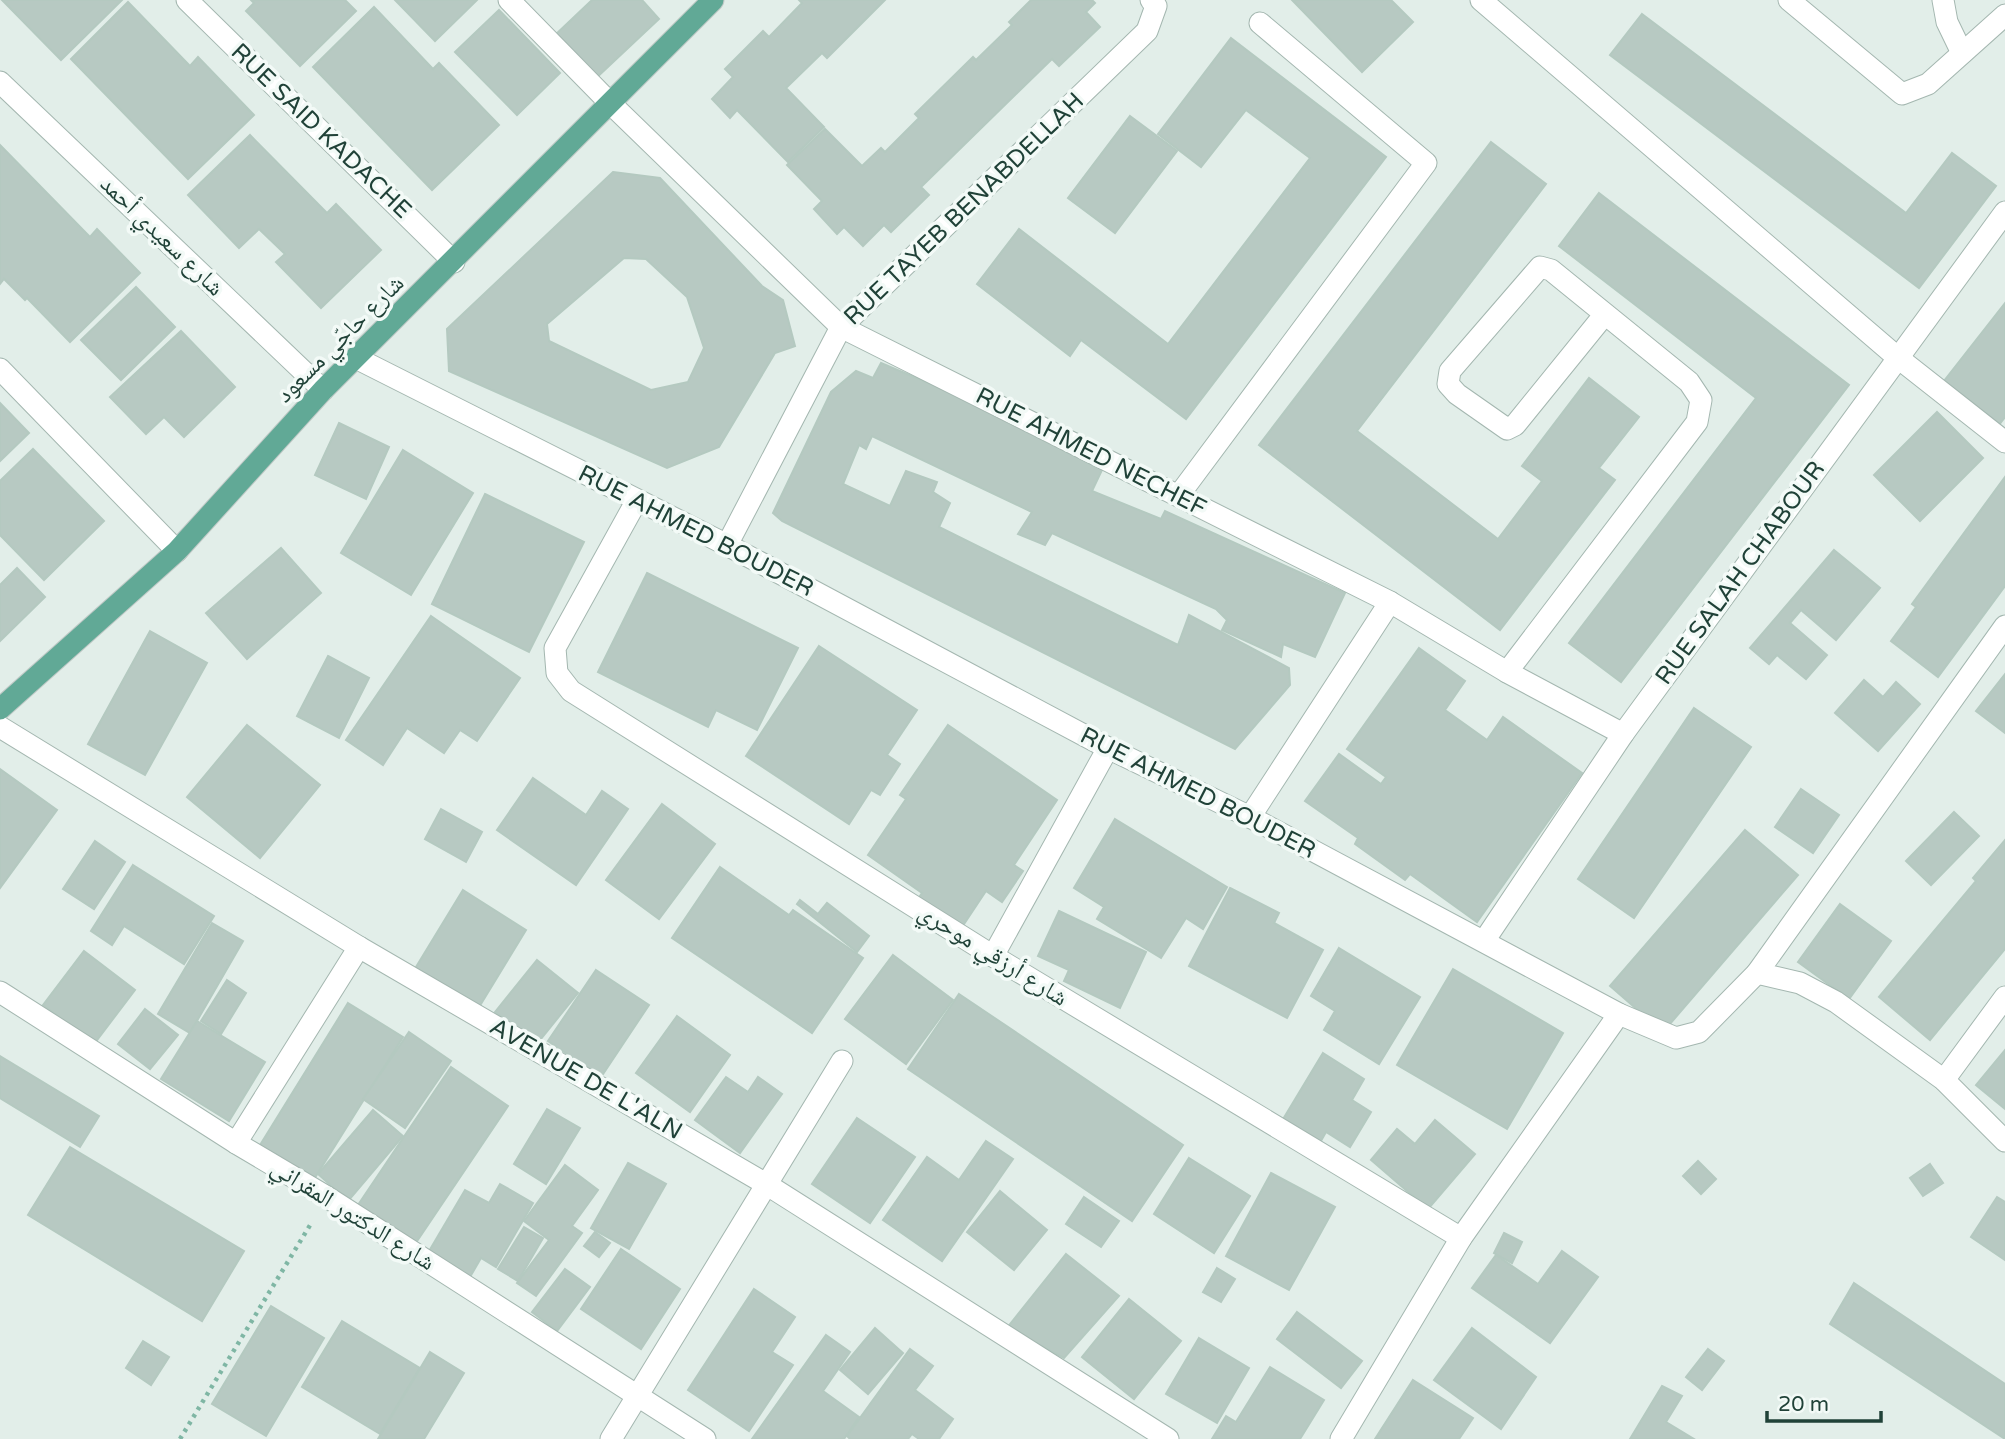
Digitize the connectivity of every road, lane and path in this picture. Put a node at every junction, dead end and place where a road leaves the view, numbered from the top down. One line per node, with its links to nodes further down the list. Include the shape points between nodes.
1 (187, 0): 14 (street, RUE SAID KADACHE)
2 (509, 0): 12 (street, RUE AHMED NECHEF)
3 (713, 0): 12 (main road, شارع حاجّي مسعود)
4 (1151, 0): 16 (street, RUE TAYEB BENABDELLAH, via 1156,6 1147,31)
5 (1789, 0): 10 (street, via 1902,94 1928,84)
6 (1944, 0): 10 (street, via 1947,22)
7 (1489, 3): 17 (street)
8 (2005, 15): 10 (street)
9 (1260, 23): 22 (street, via 1426,163)
10 (1962, 53)
11 (0, 82): 20 (street, شارع سعيدي أحمد)
12 (610, 102): 14 (main road, شارع حاجّي مسعود); 16 (street, RUE AHMED NECHEF)
13 (2005, 212): 17 (street, RUE SALAH CHABOUR)
14 (454, 262): 18 (main road, شارع حاجّي مسعود)
15 (1605, 314): 15 (street, via 1516,425 1507,429 1448,383 1450,371 1540,267); 28 (street, via 1689,382 1700,400 1698,422)
16 (841, 327): 22 (street, RUE AHMED NECHEF); 24 (street, RUE TAYEB BENABDELLAH)
17 (1897, 357): 21 (street); 31 (street, RUE SALAH CHABOUR)
18 (356, 359): 20 (main road, شارع حاجّي مسعود); 23 (street, RUE AHMED BOUDER)
19 (0, 369): 25 (street)
20 (323, 390): 25 (main road, شارع حاجّي مسعود)
21 (2005, 442)
22 (1179, 495): 26 (street, RUE AHMED NECHEF)
23 (637, 500): 24 (street, RUE AHMED BOUDER); 36 (street, شارع أرزقي موحري, via 555,648 556,673 571,691)
24 (727, 545): 32 (street, RUE AHMED BOUDER)
25 (177, 551): 29 (main road, شارع حاجّي مسعود)
26 (1390, 602): 28 (street, RUE AHMED NECHEF); 33 (street)
27 (2005, 626): 37 (street, RUE AHMED BOUDER)
28 (1507, 672): 31 (street, RUE AHMED NECHEF)
29 (0, 709)
30 (0, 727): 35 (street, AVENUE DE L'ALN)
31 (1623, 734): 34 (street, RUE SALAH CHABOUR)
32 (1108, 748): 33 (street, RUE AHMED BOUDER); 36 (street)
33 (1250, 817): 34 (street, RUE AHMED BOUDER)
34 (1484, 942): 40 (street, RUE AHMED BOUDER)
35 (359, 947): 44 (street); 45 (street, AVENUE DE L'ALN)
36 (993, 956): 47 (street, شارع أرزقي موحري)
37 (1757, 973): 40 (street, RUE AHMED BOUDER, via 1699,1032 1676,1038); 42 (street, via 1800,983 1836,1002)
38 (0, 992): 44 (street, شارع الدكتور المقراني)
39 (2005, 997): 42 (street)
40 (1619, 1014): 47 (street)
41 (842, 1061): 45 (street)
42 (1944, 1080): 43 (street)
43 (2005, 1140)
44 (236, 1143): 46 (street, شارع الدكتور المقراني)
45 (766, 1184): 48 (street); 52 (street, AVENUE DE L'ALN)
46 (327, 1197): 48 (street, شارع الدكتور المقراني); 49 (path)
47 (1461, 1238): 53 (street)
48 (636, 1396): 50 (street); 51 (street, شارع الدكتور المقراني)
49 (180, 1439)
50 (611, 1439)
51 (705, 1439)
52 (1168, 1439)
53 (1341, 1439)

